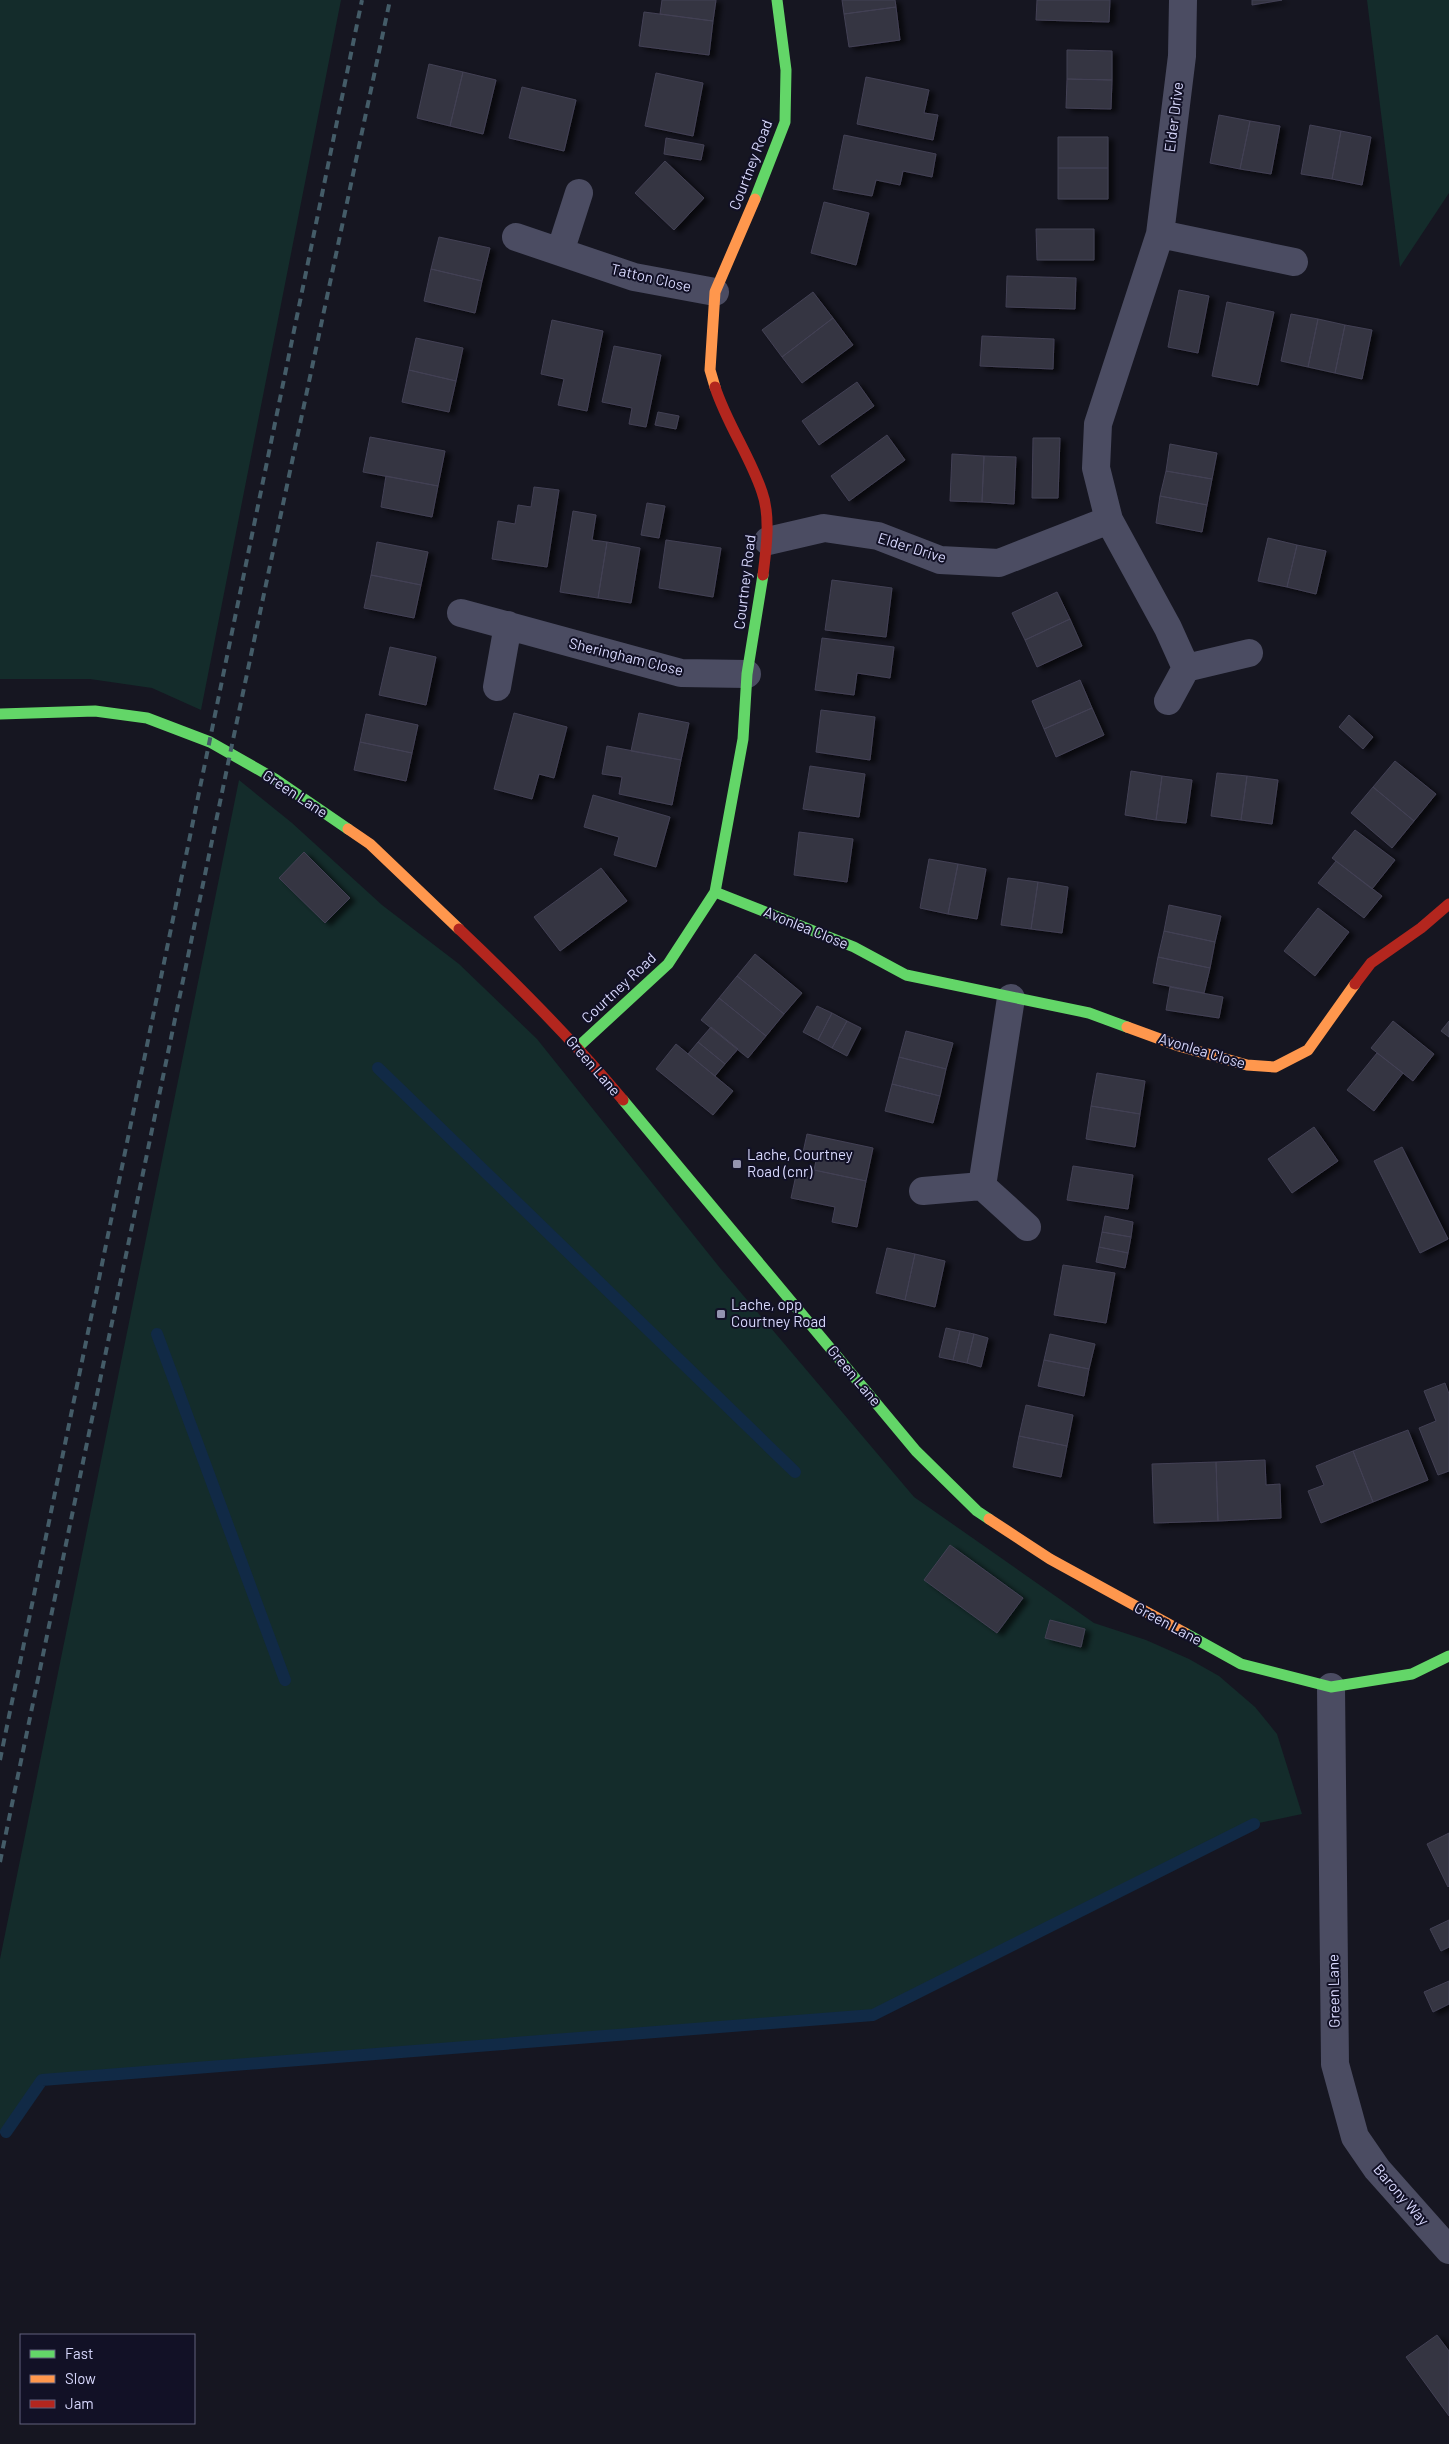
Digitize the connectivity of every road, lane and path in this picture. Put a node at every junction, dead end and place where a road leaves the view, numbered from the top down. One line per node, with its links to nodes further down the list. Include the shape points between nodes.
1 (777, 0): 8 (street, Courtney Road, via 786,70 785,122)
2 (1183, 0): 4 (street, Elder Drive, via 1182,56)
3 (579, 194): 6 (street)
4 (1160, 234): 7 (street); 9 (street, Elder Drive, via 1098,424 1096,468)
5 (516, 237): 6 (street, Tatton Close)
6 (560, 252): 8 (street, Tatton Close, via 634,277)
7 (1294, 262)
8 (715, 292): 10 (street, Courtney Road, via 710,370 723,411 763,493)
9 (1108, 520): 10 (street, Elder Drive, via 999,563 940,560 878,536 824,528); 14 (street, Elder Drive, via 1168,628)
10 (768, 541): 15 (street, Courtney Road)
11 (462, 612): 12 (street, Sheringham Close)
12 (508, 625): 15 (street, Sheringham Close, via 681,673); 16 (street)
13 (1249, 653): 14 (street)
14 (1186, 668): 17 (street)
15 (747, 674): 19 (street, Courtney Road, via 743,739)
16 (497, 686)
17 (1168, 701)
18 (0, 714): 22 (street, Green Lane, via 94,711 147,718 210,742 274,779 370,844)
19 (715, 892): 21 (street, Avonlea Close, via 854,946 906,975); 22 (street, Courtney Road, via 668,964)
20 (1449, 904): 21 (street, Avonlea Close, via 1371,963 1308,1050 1274,1067 1247,1065 1179,1046 1089,1013)
21 (1011, 998): 23 (street)
22 (578, 1047): 27 (street, Green Lane, via 916,1451 977,1511 1050,1559 1241,1664)
23 (982, 1186): 24 (street); 25 (street)
24 (923, 1191)
25 (1027, 1227)
26 (1449, 1656): 27 (street, via 1412,1674)
27 (1331, 1687): 28 (street, Green Lane, via 1335,2064)
28 (1355, 2138): 29 (street, Barony Way)
29 (1449, 2250)

